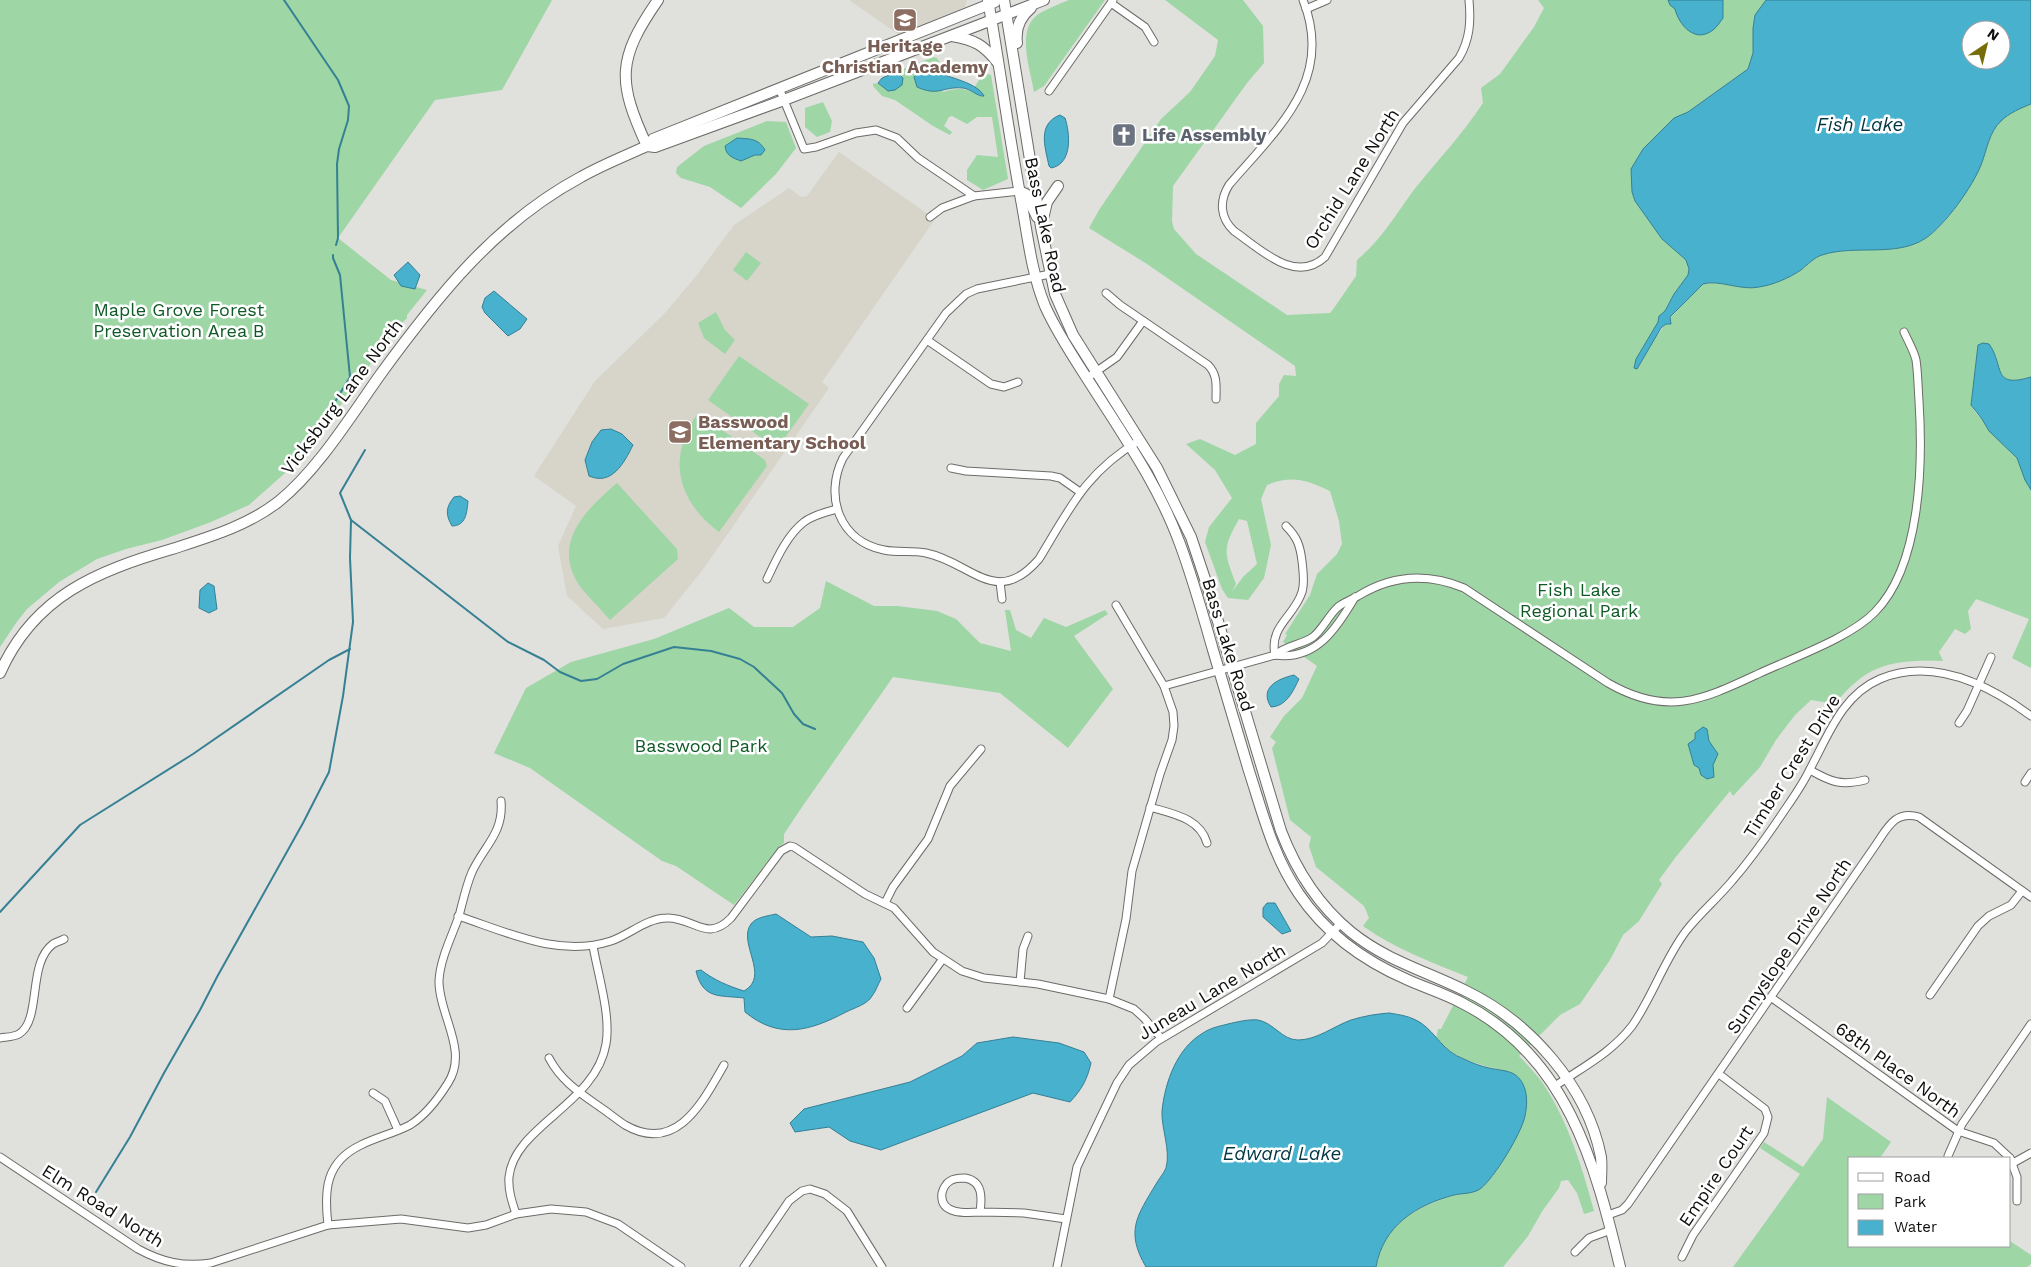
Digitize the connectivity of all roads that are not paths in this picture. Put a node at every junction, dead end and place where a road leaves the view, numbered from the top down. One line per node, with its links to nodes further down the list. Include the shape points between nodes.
1 (658, 0): 22 (main road, via 634,38 627,62 630,106)
2 (974, 0): 12 (main road)
3 (1000, 0): 9 (main road, Vicksburg Lane North)
4 (1004, 0): 13 (main road, Bass Lake Road)
5 (1302, 0): 11 (street)
6 (1326, 0): 11 (street)
7 (1469, 0): 11 (street, Orchid Lane North, via 1469,32 1459,58 1403,122 1325,257 1308,267 1293,267 1271,256 1228,225 1222,201 1229,185 1293,107 1305,83 1313,53 1312,28)
8 (1112, 1): 16 (street, via 1145,27); 19 (street)
9 (989, 2): 12 (main road, Vicksburg Lane North); 14 (main road, Bass Lake Road)
10 (1040, 2): 13 (main road, Vicksburg Lane North); 21 (main road, via 1022,18 1016,37 1028,111)
11 (1306, 8)
12 (962, 14): 18 (main road, Vicksburg Lane North)
13 (1007, 14): 14 (main road, Vicksburg Lane North); 21 (main road, Bass Lake Road)
14 (992, 20): 15 (main road, Vicksburg Lane North); 17 (main road, Bass Lake Road)
15 (951, 36): 17 (main road, via 980,44); 20 (main road, Vicksburg Lane North)
16 (1154, 42)
17 (998, 63): 24 (main road, Bass Lake Road)
18 (779, 88): 20 (street); 22 (main road, Vicksburg Lane North, via 653,139)
19 (1049, 91)
20 (784, 100): 22 (main road, Vicksburg Lane North, via 655,147); 25 (street, via 804,149 876,130 897,138 918,158)
21 (1028, 141): 27 (main road, Bass Lake Road)
22 (648, 146): 50 (main road, Vicksburg Lane North, via 580,177 525,213 491,241 437,299 326,450 288,493 264,512 239,525 107,570 74,588 31,624)
23 (1058, 186): 27 (main road, via 1047,202)
24 (1019, 191): 25 (street); 27 (main road, via 1026,194); 29 (main road, Bass Lake Road)
25 (974, 196): 26 (street, via 942,208)
26 (930, 217)
27 (1041, 227): 28 (main road, Bass Lake Road)
28 (1050, 274): 29 (street); 34 (main road, Bass Lake Road)
29 (1036, 277): 33 (street, via 985,286 966,294 946,313); 34 (main road, Bass Lake Road, via 1052,322)
30 (1106, 293): 31 (street)
31 (1143, 321): 34 (street, via 1117,357); 36 (street, via 1212,369 1216,379)
32 (1904, 332): 46 (street, via 1916,358 1919,409 1920,458 1913,527 1903,567 1885,601 1866,620 1838,637 1715,694 1691,701 1666,703 1619,689 1475,594 1456,584 1426,577 1403,578 1375,587 1338,607 1313,637 1283,648)
33 (927, 340): 35 (street, via 991,384 1004,387); 40 (street, via 843,458 836,478 834,498)
34 (1091, 375): 37 (main road, Bass Lake Road)
35 (1018, 382)
36 (1216, 399)
37 (1135, 443): 39 (street, via 1098,471); 48 (main road, Bass Lake Road, via 1166,484 1191,537); 49 (main road, Bass Lake Road, via 1180,544)
38 (952, 468): 39 (street, via 1052,476)
39 (1080, 492): 43 (street, via 1031,568 1012,580)
40 (837, 509): 42 (street, via 814,516 798,527); 43 (street, via 851,533 873,547 927,554 982,579)
41 (1286, 526): 46 (street, via 1300,546 1304,577 1300,597 1273,640)
42 (767, 579)
43 (1000, 582): 44 (street)
44 (1002, 599)
45 (1116, 605): 52 (street)
46 (1275, 655): 48 (street)
47 (1991, 657): 51 (street)
48 (1232, 668): 49 (street); 67 (main road, Bass Lake Road, via 1286,843 1303,878)
49 (1219, 670): 52 (street); 68 (main road, Bass Lake Road, via 1276,854 1308,906)
50 (0, 672)
51 (1979, 684): 53 (street, Timber Crest Drive); 54 (street); 56 (street, Timber Crest Drive, via 1952,675 1914,671 1879,679 1860,692 1843,710)
52 (1164, 686): 61 (street, via 1170,698 1174,726)
53 (2031, 716)
54 (1959, 722)
55 (981, 749): 65 (street, via 950,786 928,839)
56 (1810, 770): 58 (street, via 1833,782 1844,784); 84 (street, Timber Crest Drive, via 1749,861 1674,948 1632,1025 1597,1060)
57 (2031, 773): 59 (street)
58 (1865, 780)
59 (2025, 782)
60 (501, 800): 66 (street, via 500,823 471,874)
61 (1150, 807): 62 (street, via 1192,822 1201,828); 76 (street, via 1132,871 1126,919)
62 (1208, 843)
63 (2022, 891): 64 (street, Sunnyslope Drive North); 74 (street, via 2011,905 1989,916 1978,926); 75 (street, Sunnyslope Drive North, via 1919,817 1903,815 1892,822)
64 (2031, 898)
65 (885, 903): 71 (street, via 865,894 799,848 790,846 781,851 726,923 712,930 675,918 658,919); 72 (street, via 902,915 923,943)
66 (458, 916): 71 (street, via 559,947); 88 (street, via 439,978 456,1065 430,1109)
67 (1341, 923): 68 (street, Juneau Lane North); 84 (main road, Bass Lake Road, via 1390,958 1466,990 1498,1009 1534,1039)
68 (1332, 933): 80 (street, Juneau Lane North, via 1322,943); 85 (main road, Bass Lake Road, via 1377,965 1491,1020 1525,1050)
69 (1028, 936): 73 (street, via 1023,949)
70 (64, 939): 79 (street, via 52,944 39,966 26,1026 19,1034)
71 (593, 946): 87 (street, via 606,1015 606,1044 597,1071)
72 (942, 960): 73 (street, via 971,975); 77 (street)
73 (1020, 982): 76 (street)
74 (1930, 995)
75 (1772, 998): 83 (street, Sunnyslope Drive North); 89 (street, 68th Place North)
76 (1109, 999): 80 (street, via 1134,1010)
77 (907, 1008)
78 (2031, 1024): 89 (street)
79 (0, 1038)
80 (1161, 1038): 100 (street, Juneau Lane North, via 1137,1057 1117,1083 1078,1167)
81 (549, 1058): 87 (street, via 561,1076)
82 (724, 1065): 87 (street, via 692,1116 664,1132 634,1129)
83 (1719, 1074): 99 (street, Sunnyslope Drive North, via 1628,1204); 104 (street, Empire Court, via 1765,1109 1768,1124 1693,1235)
84 (1566, 1078): 85 (street, Timber Crest Drive); 95 (main road, Bass Lake Road, via 1588,1117 1597,1142 1601,1159)
85 (1555, 1086): 95 (main road, Bass Lake Road, via 1575,1123)
86 (373, 1093): 88 (street, via 385,1101)
87 (580, 1093): 98 (street, via 516,1155 510,1169 509,1185)
88 (398, 1130): 101 (street, via 351,1151 338,1163 326,1192)
89 (1958, 1131): 91 (street); 93 (street, 68th Place North, via 1994,1143)
90 (2031, 1153): 94 (street)
91 (1948, 1156)
92 (0, 1157): 105 (street, Elm Road North, via 138,1249 166,1262)
93 (2008, 1157)
94 (2011, 1160): 96 (street, via 2017,1177)
95 (1600, 1187): 99 (main road, Bass Lake Road)
96 (2017, 1201)
97 (980, 1212): 97 (street, via 981,1193 972,1180 961,1178 946,1184 942,1194 945,1206 955,1212); 100 (street, via 1024,1213)
98 (516, 1214): 101 (street, Elm Road North, via 468,1228 402,1219); 106 (street, Elm Road North, via 551,1209 602,1217 618,1224)
99 (1608, 1215): 102 (main road, Bass Lake Road)
100 (1066, 1220): 109 (street, Juneau Lane North)
101 (328, 1225): 105 (street, Elm Road North, via 218,1261)
102 (1611, 1230): 103 (street, via 1589,1238); 110 (main road, Bass Lake Road)
103 (1574, 1252)
104 (1682, 1257)
105 (186, 1266)
106 (681, 1267)
107 (744, 1267): 108 (street, via 795,1195 810,1189 825,1194 847,1211)
108 (882, 1267)
109 (1057, 1267)
110 (1620, 1267)

